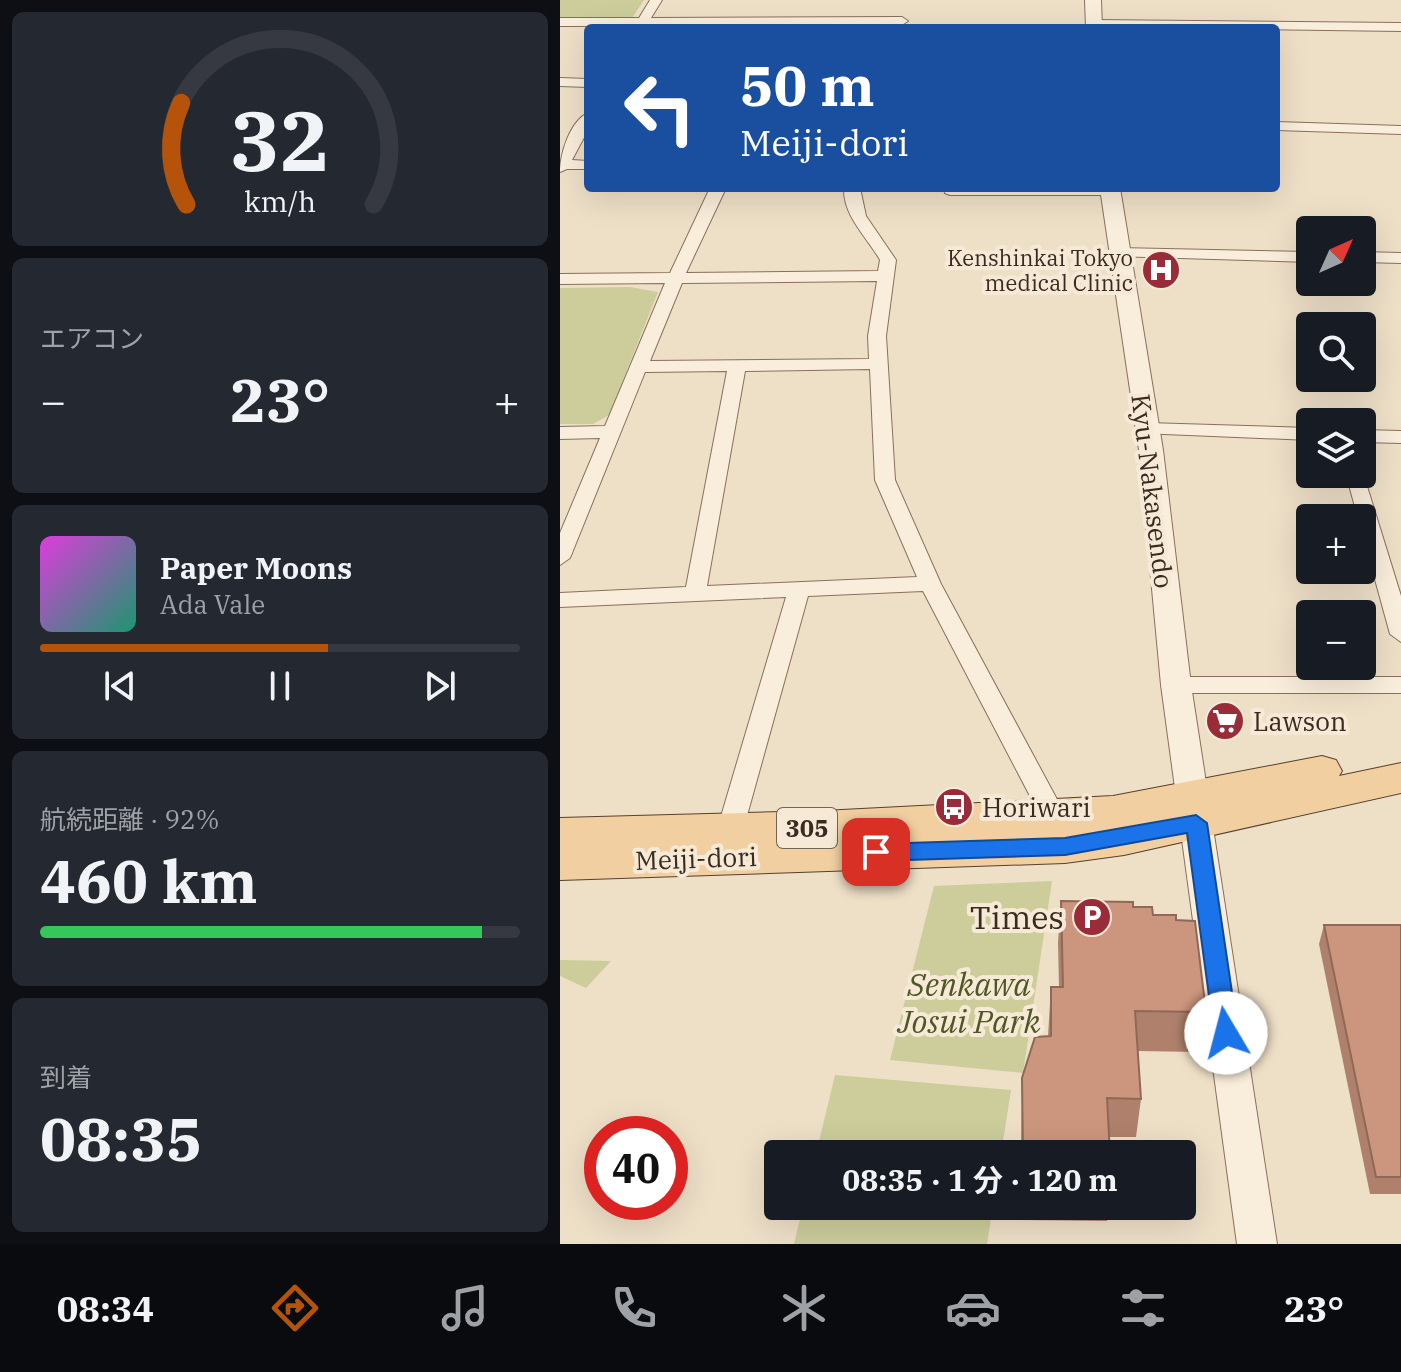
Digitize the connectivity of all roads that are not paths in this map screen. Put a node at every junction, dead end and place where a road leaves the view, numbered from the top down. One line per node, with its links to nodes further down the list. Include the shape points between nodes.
1 (656, 0): 6 (street)
2 (1093, 0): 8 (street)
3 (903, 20): 7 (street)
4 (560, 22): 5 (street)
5 (614, 24)
6 (642, 24)
7 (790, 24)
8 (1094, 24)
9 (1280, 27): 10 (street)
10 (1401, 27)
11 (560, 82): 12 (street)
12 (584, 83)
13 (584, 124): 16 (street)
14 (1280, 126): 15 (street)
15 (1401, 130)
16 (561, 165): 17 (street)
17 (584, 165)
18 (716, 192): 26 (street)
19 (851, 192): 25 (street, via 856,211 888,260)
20 (1110, 192): 21 (street, Kyu-Nakasendo)
21 (1118, 253): 22 (street); 31 (street, Kyu-Nakasendo)
22 (1296, 257)
23 (1376, 257): 24 (street)
24 (1401, 258)
25 (885, 276): 26 (street); 28 (street)
26 (675, 278): 27 (street); 30 (street)
27 (560, 279)
28 (879, 364): 29 (street); 39 (street, via 885,480)
29 (737, 366): 30 (street); 41 (street)
30 (639, 367): 32 (street)
31 (1147, 429): 34 (street); 44 (street, Kyu-Nakasendo)
32 (612, 432): 33 (street); 38 (street)
33 (560, 433)
34 (1296, 434)
35 (1376, 436): 36 (street)
36 (1401, 437)
37 (1361, 488): 43 (street)
38 (560, 558)
39 (930, 584): 40 (street); 49 (street)
40 (799, 590): 41 (street); 50 (street)
41 (695, 595): 42 (street)
42 (560, 600)
43 (1401, 634)
44 (1176, 685): 45 (street); 48 (street, Kyu-Nakasendo)
45 (1401, 685)
46 (1401, 755): 48 (main road, Meiji-dori / 305)
47 (1401, 778): 48 (main road, Meiji-dori / 305)
48 (1194, 809): 49 (main road, Meiji-dori / 305); 52 (main road, Meiji-dori / 305, via 1065,846); 53 (street, Kyu-Nakasendo)
49 (1053, 816): 50 (main road, Meiji-dori / 305)
50 (730, 830): 51 (main road, Meiji-dori / 305)
51 (560, 834)
52 (560, 863)
53 (1257, 1244)

